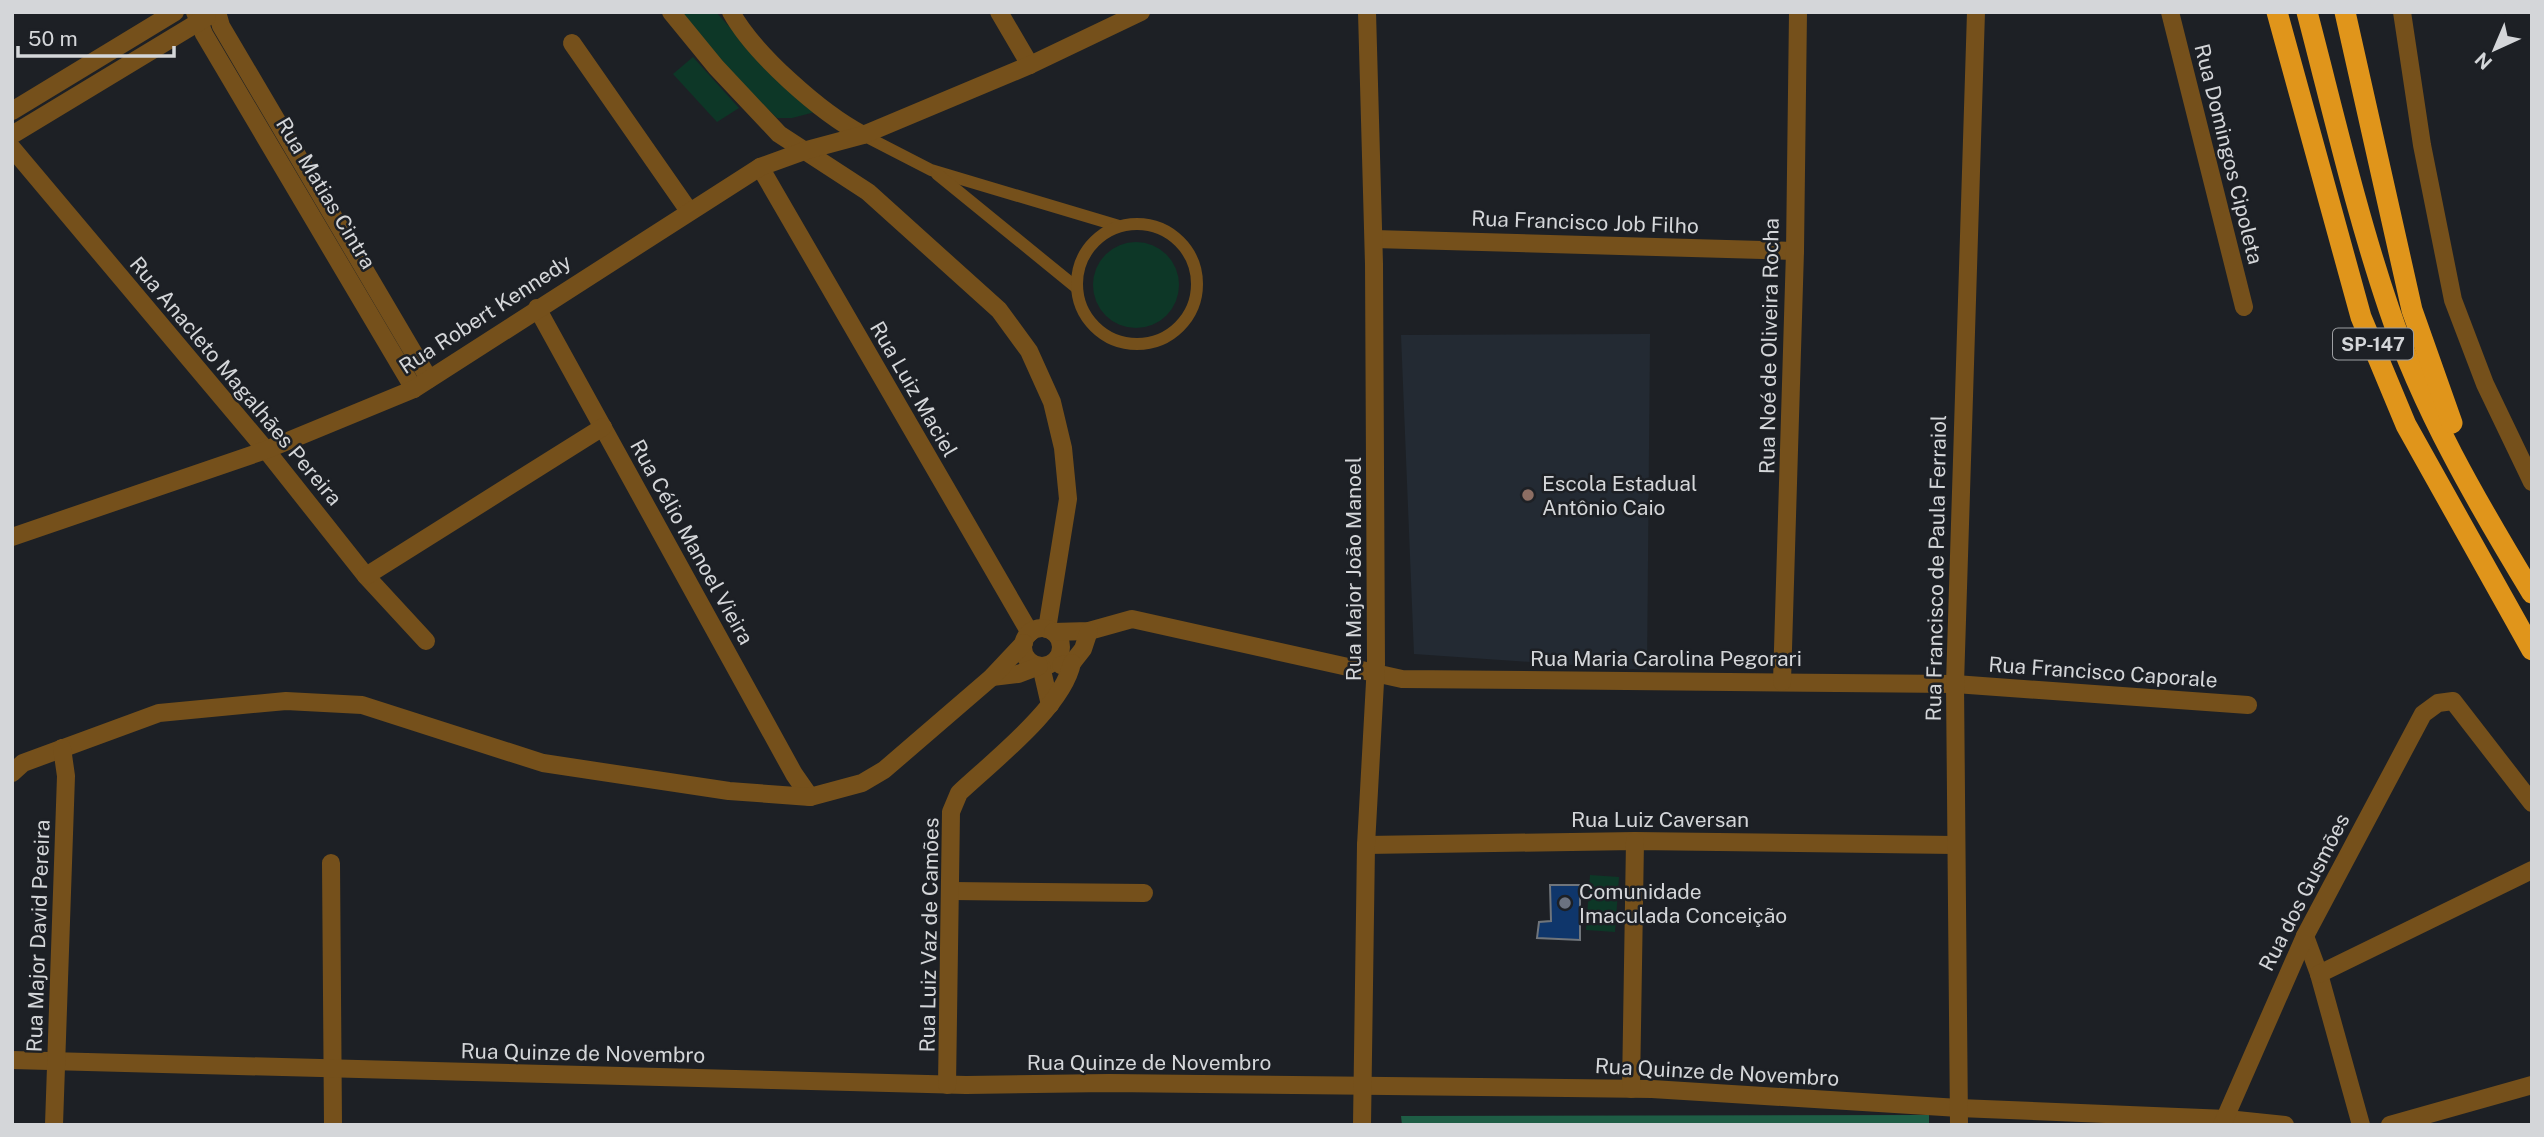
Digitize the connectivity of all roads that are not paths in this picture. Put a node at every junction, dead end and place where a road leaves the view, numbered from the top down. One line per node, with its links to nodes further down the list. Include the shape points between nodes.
1 (175, 12): 17 (street)
2 (671, 12): 21 (street, via 779,134)
3 (731, 12): 19 (street, via 799,88 836,121)
4 (999, 12): 16 (street)
5 (1142, 12): 16 (street, Rua Robert Kennedy)
6 (1367, 12): 26 (street, Rua Major João Manoel)
7 (1798, 12): 27 (street, Rua Noé de Oliveira Rocha)
8 (1976, 12): 48 (street, Rua Francisco de Paula Ferraiol)
9 (2170, 12): 29 (street, Rua Domingos Cipoleta)
10 (2277, 12): 42 (highway, SP-147, via 2361,317 2406,425)
11 (2307, 12): 35 (highway, SP-147, via 2390,311 2433,413)
12 (2345, 12): 35 (highway, via 2412,310)
13 (2402, 12): 34 (street, via 2452,300 2485,384)
14 (206, 14): 18 (street); 31 (street, Rua Matias Cintra, via 221,26)
15 (572, 43): 24 (street)
16 (1030, 65): 19 (street, Rua Robert Kennedy)
17 (12, 111)
18 (12, 135)
19 (863, 135): 21 (street, Rua Robert Kennedy); 23 (lane)
20 (12, 148): 33 (street, Rua Anacleto Magalhães Pereira)
21 (807, 150): 22 (street, Rua Robert Kennedy); 40 (street, via 868,192 999,310 1029,351 1052,402 1068,499)
22 (760, 167): 24 (street, Rua Robert Kennedy); 40 (street, Rua Luiz Maciel)
23 (931, 170): 25 (lane); 28 (lane)
24 (689, 212): 30 (street, Rua Robert Kennedy)
25 (1119, 226): 28 (lane, via 1101,235 1088,250 1079,268); 28 (lane, via 1159,228 1189,254 1196,272 1192,311 1181,327 1165,338 1126,344 1092,324)
26 (1374, 239): 27 (street, Rua Francisco Job Filho); 45 (street, Rua Major João Manoel)
27 (1795, 251): 47 (street, Rua Noé de Oliveira Rocha)
28 (1077, 288)
29 (2244, 307)
30 (537, 308): 31 (street, Rua Robert Kennedy); 32 (street, Rua Célio Manoel Vieira)
31 (421, 384): 33 (street, Rua Robert Kennedy)
32 (603, 427): 37 (street); 53 (street, Rua Célio Manoel Vieira)
33 (266, 450): 36 (street, Rua Robert Kennedy); 37 (street, Rua Anacleto Magalhães Pereira)
34 (2532, 482)
35 (2497, 536): 38 (highway, SP-147)
36 (12, 537)
37 (366, 576): 41 (street, Rua Anacleto Magalhães Pereira)
38 (2532, 593)
39 (1089, 631): 40 (street, Rua Maria Carolina Pegorari); 43 (street, Rua Luiz Vaz de Camões); 45 (street, Rua Maria Carolina Pegorari, via 1132,619)
40 (1038, 634): 44 (street, Rua Luiz Maciel, via 1025,655); 44 (street, via 1061,648); 46 (street)
41 (426, 641)
42 (2532, 650)
43 (1072, 663): 44 (street); 49 (street, Rua Luiz Vaz de Camões, via 1069,678)
44 (1044, 665): 46 (street); 49 (street)
45 (1376, 675): 47 (street, Rua Maria Carolina Pegorari, via 1402,679); 56 (street, Rua Major João Manoel)
46 (992, 677): 53 (street, via 884,770 862,783)
47 (1782, 682): 48 (street, Rua Maria Carolina Pegorari)
48 (1955, 684): 50 (street, Rua Francisco Caporale); 57 (street, Rua Francisco de Paula Ferraiol)
49 (1051, 705): 60 (street, Rua Luiz Vaz de Camões, via 960,793 951,812)
50 (2248, 705)
51 (62, 748): 52 (street, via 23,763); 53 (street, via 159,713 286,701 362,705 543,763 729,791); 65 (street, Rua Major David Pereira, via 66,776)
52 (12, 773)
53 (810, 797)
54 (2532, 803): 62 (street, Rua dos Gusmões, via 2453,701 2438,703 2423,714)
55 (1635, 841): 56 (street, Rua Luiz Caversan); 57 (street, Rua Luiz Caversan); 70 (street)
56 (1366, 845): 69 (street, Rua Major João Manoel)
57 (1955, 845): 71 (street, Rua Francisco de Paula Ferraiol)
58 (331, 863): 66 (street)
59 (2532, 870): 63 (street)
60 (952, 891): 61 (street); 67 (street, Rua Luiz Vaz de Camões)
61 (1144, 893)
62 (2305, 936): 63 (street); 72 (street, Rua dos Gusmões)
63 (2319, 974): 77 (street)
64 (12, 1060): 65 (street, Rua Quinze de Novembro)
65 (57, 1061): 66 (street, Rua Quinze de Novembro); 73 (street, Rua Major David Pereira)
66 (332, 1070): 67 (street, Rua Quinze de Novembro); 74 (street)
67 (947, 1085): 69 (street, Rua Quinze de Novembro)
68 (2532, 1085): 78 (street)
69 (1361, 1086): 70 (street, Rua Quinze de Novembro); 75 (street, Rua Major João Manoel)
70 (1631, 1088): 71 (street, Rua Quinze de Novembro)
71 (1959, 1117): 72 (street, Rua Quinze de Novembro)
72 (2224, 1122): 76 (street, Rua Quinze de Novembro)
73 (54, 1125)
74 (333, 1125)
75 (1363, 1125)
76 (2285, 1125)
77 (2361, 1125)
78 (2390, 1125)

